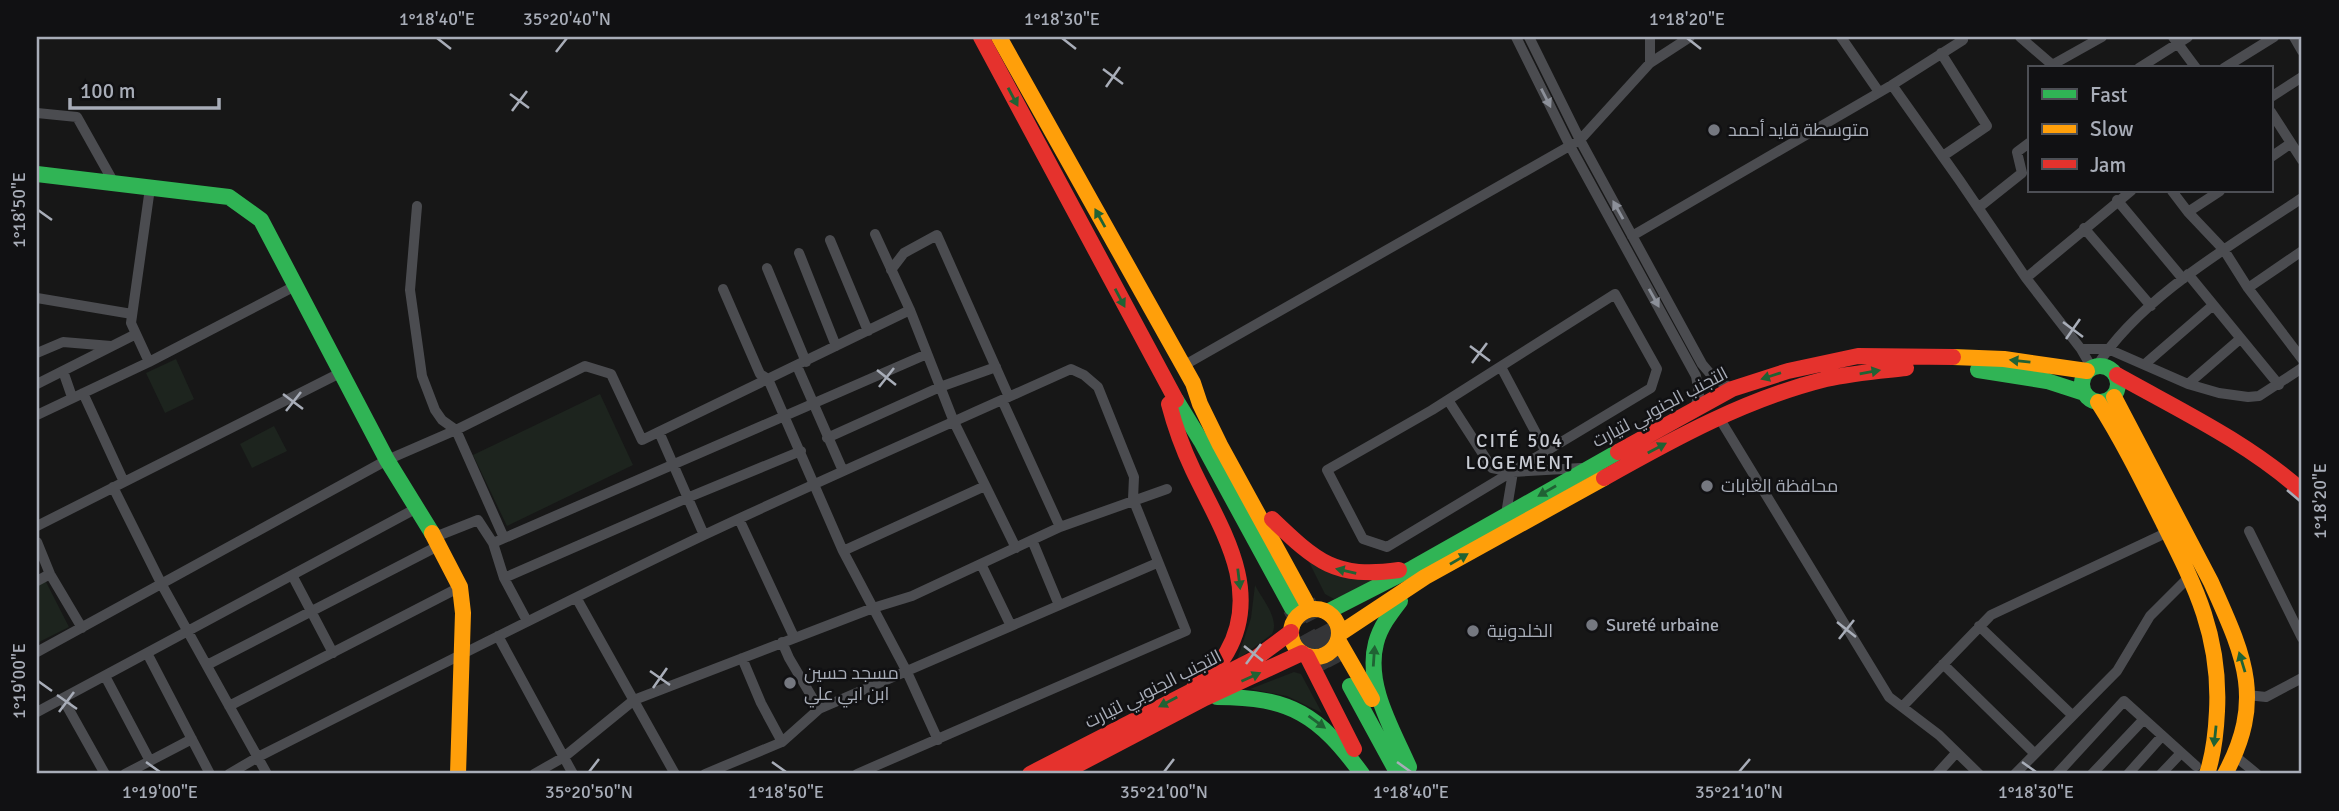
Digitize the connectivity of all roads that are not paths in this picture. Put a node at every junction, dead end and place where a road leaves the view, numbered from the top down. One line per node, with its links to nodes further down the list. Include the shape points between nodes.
1 (981, 37): 87 (main road, one-way to 87)
2 (999, 37): 78 (main road, one-way to 2)
3 (1516, 37): 29 (street, one-way to 29)
4 (1529, 37): 29 (street)
5 (1650, 37): 17 (street)
6 (1690, 37): 17 (street)
7 (1841, 37): 25 (street)
8 (1962, 37): 16 (street)
9 (2020, 37): 18 (street)
10 (2102, 37): 19 (street)
11 (2188, 37): 14 (street)
12 (2274, 37): 22 (street)
13 (2294, 37): 15 (street)
14 (2175, 40): 20 (street); 21 (street)
15 (2302, 51)
16 (1941, 53): 24 (street); 32 (street, via 1987,126)
17 (1650, 63): 29 (street)
18 (2053, 66)
19 (2056, 66)
20 (2142, 66)
21 (2194, 66)
22 (2227, 66)
23 (2302, 77): 26 (street)
24 (1892, 85): 25 (street); 32 (street)
25 (1879, 92): 48 (street)
26 (2272, 96)
27 (37, 113): 36 (street, via 77,117)
28 (2272, 114): 31 (street)
29 (1575, 143): 48 (street, one-way to 29); 78 (street); 100 (street, one-way to 100, via 1696,376 1699,394)
30 (2028, 144): 44 (street, via 2017,152 2022,173)
31 (2290, 144): 33 (street); 34 (street)
32 (1943, 156): 44 (street)
33 (2272, 156)
34 (2302, 160)
35 (37, 174): 36 (main road)
36 (114, 183): 37 (main road)
37 (150, 188): 57 (main road, via 229,197 242,205 261,220); 64 (street)
38 (2129, 192): 42 (street)
39 (2173, 192): 45 (street)
40 (2218, 192): 45 (street)
41 (2302, 198): 50 (street)
42 (2117, 200): 46 (street); 55 (street)
43 (417, 206): 105 (street, via 410,290 422,376 435,410)
44 (1978, 208): 56 (street)
45 (2188, 212): 50 (street)
46 (2084, 228): 56 (street); 61 (street)
47 (875, 234): 54 (street)
48 (1632, 236): 93 (street, via 1705,369)
49 (830, 240): 65 (street)
50 (2224, 250): 55 (street); 58 (street)
51 (2302, 251): 58 (street)
52 (799, 253): 69 (street)
53 (767, 268): 76 (street)
54 (891, 270): 63 (street); 79 (street, via 904,253 937,236)
55 (2185, 276): 61 (street); 62 (street)
56 (2026, 278): 70 (street)
57 (295, 286): 75 (street); 84 (main road)
58 (2248, 288): 74 (street)
59 (723, 289): 86 (street, via 760,374)
60 (37, 298): 64 (street)
61 (2151, 306): 71 (street)
62 (2212, 306): 67 (street); 77 (street)
63 (910, 310): 65 (street); 73 (street)
64 (132, 314): 66 (street)
65 (868, 331): 69 (street)
66 (136, 334): 68 (street); 75 (street)
67 (2240, 339): 90 (street); 91 (street)
68 (113, 346): 72 (street, via 63,342); 83 (street)
69 (836, 346): 76 (street)
70 (2081, 349): 71 (street); 81 (street)
71 (2108, 349): 77 (street); 81 (street)
72 (37, 353)
73 (927, 354): 92 (street); 98 (street)
74 (2302, 359)
75 (149, 362): 94 (street)
76 (801, 364): 86 (street); 98 (street)
77 (2145, 364): 90 (street)
78 (1183, 366): 88 (main road)
79 (996, 367): 92 (street); 96 (street)
80 (1501, 367): 97 (street); 109 (street); 109 (street, via 1615,294 1657,369 1651,388)
81 (2092, 368): 85 (main road, via 2109,368); 93 (main road, التجنب الجنوبي لتيارت, one-way to 93, via 1959,355 1858,356); 95 (main road, via 2082,384)
82 (2302, 368): 91 (street)
83 (63, 371): 89 (street); 94 (street)
84 (342, 372): 110 (main road); 115 (street)
85 (2117, 376): 95 (main road, via 2119,385); 99 (main road)
86 (768, 379): 103 (street); 106 (street)
87 (1163, 379): 151 (main road); 157 (main road, via 1206,476); 175 (main road, one-way to 175, via 1192,468 1236,558 1241,580 1238,627)
88 (1193, 383): 125 (main road); 151 (main road, via 1220,445)
89 (37, 384)
90 (2188, 384): 91 (street, via 2248,397)
91 (2279, 385)
92 (940, 387): 104 (street); 107 (street)
93 (1732, 389): 100 (main road, التجنب الجنوبي لتيارت)
94 (77, 395): 101 (street); 115 (street)
95 (2103, 397): 99 (main road, التجنب الجنوبي لتيارت); 102 (main road, التجنب الجنوبي لتيارت, one-way to 95, via 1803,384 1919,368 2004,373); 129 (main road); 176 (main road, one-way to 95, via 2248,681 2214,588)
96 (1006, 399): 104 (street); 121 (street, via 1071,369 1084,374 1098,387 1134,477); 127 (street)
97 (1448, 400): 114 (street, via 1492,468); 114 (street, via 1327,470 1363,539 1387,547)
98 (813, 403): 103 (street); 107 (street)
99 (2171, 406): 119 (main road, via 2258,455)
100 (1694, 410): 112 (main road, التجنب الجنوبي لتيارت)
101 (37, 415)
102 (1718, 416): 141 (main road, التجنب الجنوبي لتيارت, one-way to 102); 180 (street, via 1889,696)
103 (785, 417): 108 (street); 111 (street)
104 (954, 422): 113 (street); 117 (street)
105 (456, 430): 106 (street, via 585,366 611,374 642,440); 110 (street); 131 (street)
106 (659, 432): 111 (street)
107 (827, 438): 113 (street)
108 (801, 451): 116 (street); 120 (street)
109 (1546, 452): 114 (street)
110 (387, 460): 122 (main road); 146 (street)
111 (672, 465): 120 (street); 131 (street)
112 (1588, 468): 114 (street); 123 (main road, التجنب الجنوبي لتيارت, one-way to 123)
113 (843, 471): 116 (street)
114 (1513, 472): 123 (street)
115 (118, 484): 126 (street); 146 (street)
116 (815, 484): 124 (street); 137 (street)
117 (985, 486): 136 (street); 137 (street)
118 (1167, 489): 121 (street)
119 (2302, 491)
120 (687, 498): 130 (street); 144 (street)
121 (1133, 499): 127 (street); 138 (street)
122 (415, 509): 133 (main road); 142 (street)
123 (1506, 514): 141 (main road, التجنب الجنوبي لتيارت)
124 (739, 519): 130 (street); 160 (street)
125 (1272, 519): 141 (main road, one-way to 125, via 1366,575 1322,564); 151 (main road)
126 (38, 522)
127 (1060, 527): 132 (street)
128 (2249, 531): 162 (street)
129 (2168, 532): 143 (main road); 155 (street, via 1991,615)
130 (705, 535): 148 (street)
131 (504, 538): 135 (street)
132 (1032, 540): 136 (street); 149 (street)
133 (437, 541): 135 (street, via 478,520); 147 (main road); 152 (street)
134 (37, 542): 140 (street)
135 (493, 543): 144 (street)
136 (1016, 548): 139 (street)
137 (843, 551): 150 (street)
138 (1157, 563): 149 (street); 187 (street, via 1186,631)
139 (981, 564): 150 (street, via 912,596); 154 (street)
140 (50, 574): 145 (street); 156 (street)
141 (1417, 574): 151 (main road, التجنب الجنوبي لتيارت); 161 (main road, التجنب الجنوبي لتيارت); 197 (main road, one-way to 141, via 1377,688 1373,652 1386,616)
142 (292, 575): 152 (street); 158 (street)
143 (2190, 576): 183 (street, via 2150,616 2117,670); 196 (main road, one-way to 196, via 2216,645 2220,693 2215,744)
144 (504, 578): 153 (street)
145 (37, 581)
146 (162, 585): 156 (street); 158 (street)
147 (460, 587): 166 (street); 167 (main road)
148 (577, 599): 153 (street); 178 (street)
149 (1059, 606): 154 (street)
150 (873, 608): 160 (street); 172 (street)
151 (1311, 608): 157 (main road, via 1301,613); 161 (main road, via 1336,621)
152 (313, 612): 166 (street); 171 (street)
153 (527, 621): 159 (street)
154 (1011, 626): 172 (street)
155 (1979, 626): 170 (street); 183 (street)
156 (82, 628): 164 (street)
157 (1291, 630): 168 (main road, via 1294,644); 175 (main road, التجنب الجنوبي لتيارت)
158 (187, 632): 165 (street); 171 (street)
159 (498, 636): 167 (street); 194 (street)
160 (794, 637): 163 (street)
161 (1338, 637): 168 (main road, via 1329,652); 197 (main road)
162 (2302, 638)
163 (782, 642): 169 (street); 181 (street)
164 (37, 652)
165 (148, 653): 173 (street); 186 (street)
166 (333, 653): 179 (street)
167 (461, 654): 193 (street); 203 (main road)
168 (1305, 655): 175 (main road, التجنب الجنوبي لتيارت, one-way to 168); 211 (main road)
169 (743, 658): 178 (street); 188 (street)
170 (1943, 664): 180 (street); 190 (street)
171 (207, 665): 179 (street)
172 (907, 671): 181 (street); 187 (street)
173 (105, 676): 177 (street); 195 (street)
174 (2302, 678): 176 (street, via 2266,697)
175 (1200, 693): 209 (main road, التجنب الجنوبي لتيارت, one-way to 209); 210 (main road, التجنب الجنوبي لتيارت); 211 (main road, one-way to 211, via 1254,698 1297,710 1328,731)
176 (2247, 695): 192 (main road)
177 (63, 699): 182 (street); 198 (street)
178 (634, 700): 194 (street); 206 (street)
179 (229, 706): 193 (street)
180 (1903, 706): 189 (street)
181 (818, 709): 188 (street)
182 (37, 712)
183 (2071, 715): 190 (street)
184 (2144, 719): 185 (street); 216 (street, via 2124,701); 217 (street)
185 (2162, 736): 191 (street); 218 (street)
186 (192, 739): 195 (street); 200 (street)
187 (937, 740): 208 (street)
188 (782, 742): 207 (street)
189 (1956, 753): 213 (street); 214 (street)
190 (2034, 753): 215 (street)
191 (2181, 753): 196 (street); 219 (street)
192 (2235, 756): 220 (main road); 221 (street)
193 (258, 757): 201 (street); 202 (street)
194 (564, 757): 204 (street); 205 (street)
195 (150, 761): 199 (street)
196 (2202, 770)
197 (1406, 772): 212 (main road, via 1332,666)
198 (105, 774)
199 (124, 774)
200 (210, 774)
201 (229, 774)
202 (267, 774)
203 (458, 774)
204 (534, 774)
205 (573, 774)
206 (675, 774)
207 (705, 774)
208 (856, 774)
209 (1030, 774)
210 (1059, 774)
211 (1364, 774)
212 (1384, 774)
213 (1937, 774)
214 (1979, 774)
215 (2015, 774)
216 (2057, 774)
217 (2092, 774)
218 (2128, 774)
219 (2161, 774)
220 (2225, 774)
221 (2257, 774)

